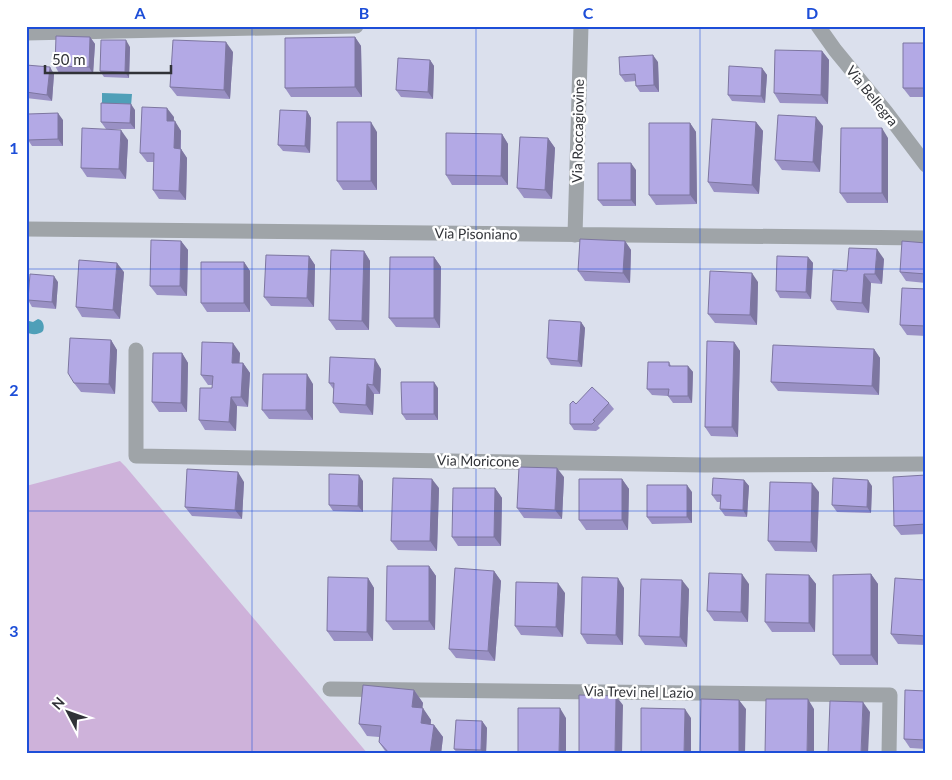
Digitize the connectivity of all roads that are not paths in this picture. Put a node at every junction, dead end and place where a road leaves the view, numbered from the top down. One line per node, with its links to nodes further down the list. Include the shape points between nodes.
1 (356, 26): 4 (street)
2 (581, 26): 7 (street, Via Roccagiovine)
3 (818, 26): 5 (street, Via Bellegra)
4 (26, 33)
5 (926, 165)
6 (26, 229): 7 (street, Via Pisoniano)
7 (575, 235): 8 (street, Via Pisoniano)
8 (926, 238)
9 (136, 350): 10 (street, Via Moricone, via 136,456 705,465)
10 (926, 464)
11 (330, 689): 12 (street, Via Trevi nel Lazio, via 890,695)
12 (889, 754)

